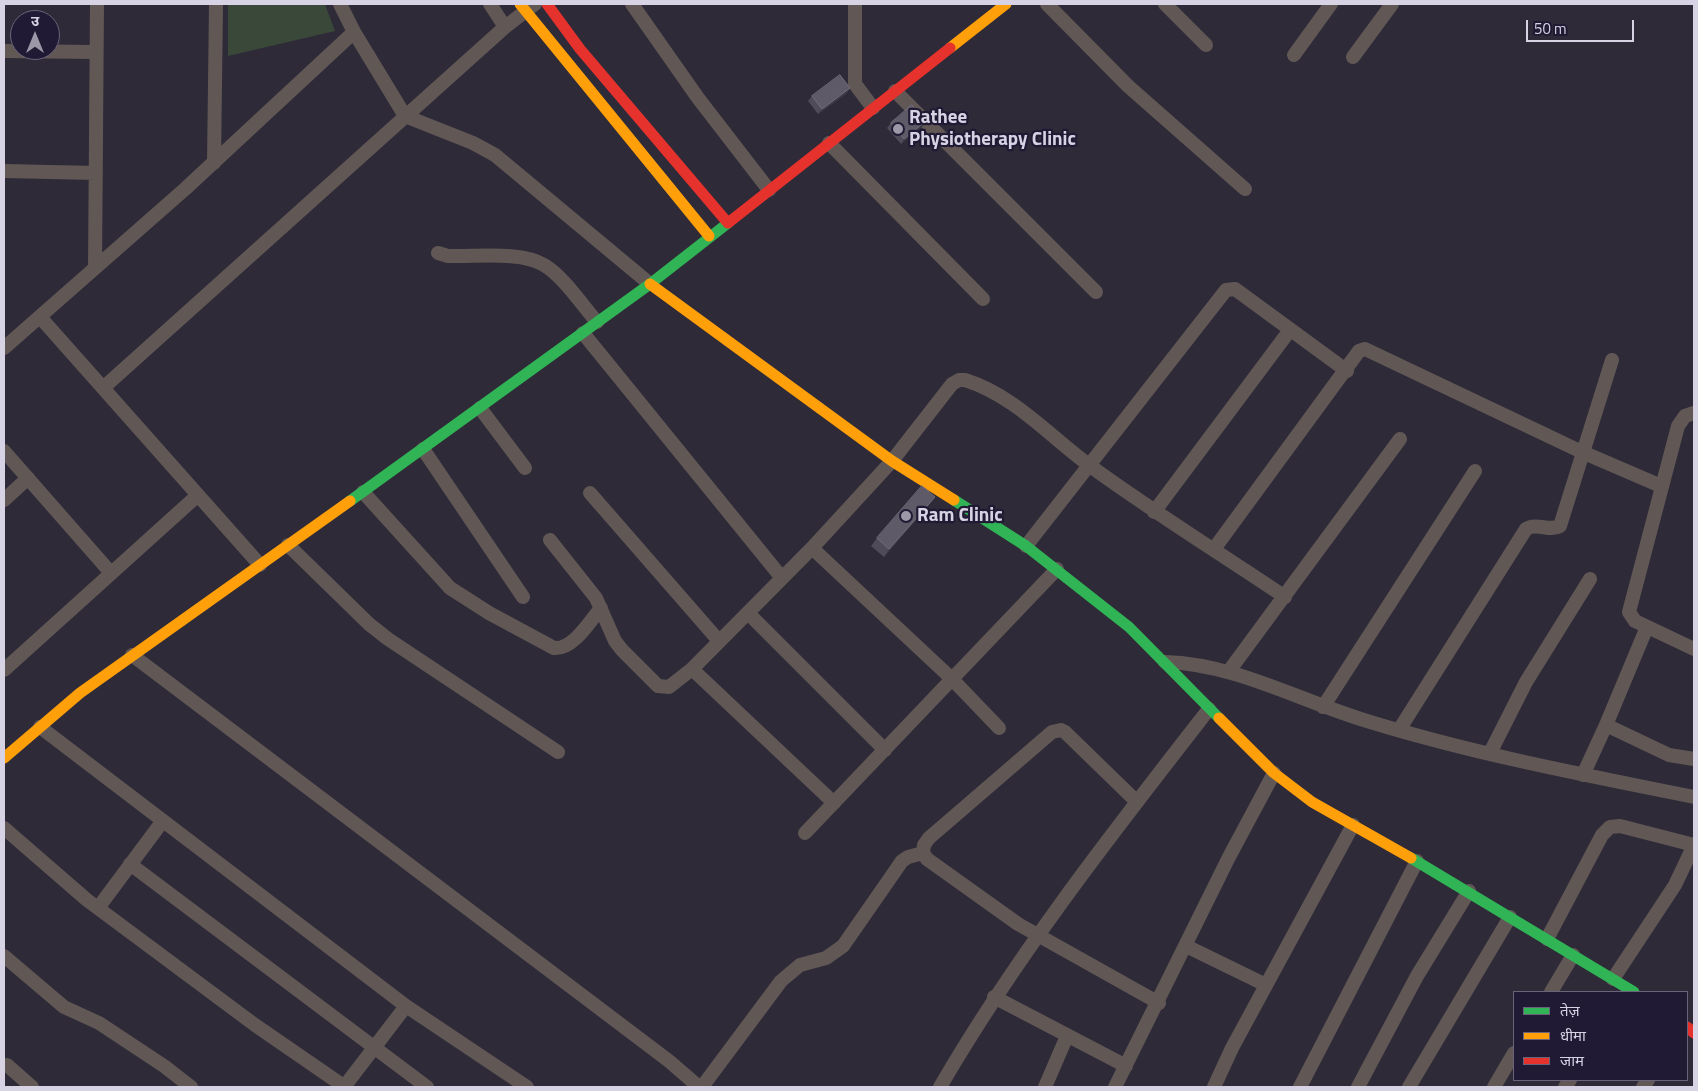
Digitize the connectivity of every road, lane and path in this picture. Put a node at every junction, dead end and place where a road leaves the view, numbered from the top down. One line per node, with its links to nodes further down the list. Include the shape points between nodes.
1 (97, 4): 18 (street)
2 (216, 4): 25 (street)
3 (340, 4): 15 (street)
4 (490, 4): 14 (street)
5 (547, 4): 30 (street, via 580,49)
6 (632, 4): 28 (street, via 698,98)
7 (855, 4): 22 (street, via 854,82)
8 (1006, 4): 21 (street)
9 (1046, 4): 29 (street, via 1128,86)
10 (1165, 4): 16 (street)
11 (1331, 4): 19 (street)
12 (1392, 4): 20 (street)
13 (527, 7): 14 (street); 31 (street)
14 (505, 27): 23 (street)
15 (354, 32): 23 (street); 25 (street)
16 (1206, 45)
17 (4, 51): 18 (street)
18 (96, 52): 27 (street)
19 (1294, 55)
20 (1353, 57)
21 (895, 91): 22 (street); 35 (street)
22 (873, 108): 24 (street)
23 (405, 116): 34 (street, via 473,143 495,156); 44 (street)
24 (829, 143): 28 (street); 36 (street)
25 (214, 163): 33 (street)
26 (4, 171): 27 (street)
27 (96, 173): 33 (street)
28 (769, 190): 30 (street)
29 (1245, 190)
30 (726, 222): 31 (street)
31 (709, 236): 34 (street)
32 (438, 253): 38 (street, via 524,258 539,262 551,270)
33 (95, 268): 37 (street)
34 (650, 284): 38 (street); 51 (street)
35 (1096, 292)
36 (983, 299)
37 (40, 317): 41 (street); 44 (street)
38 (597, 322): 40 (street)
39 (1290, 330): 43 (street); 52 (street, via 1234,289 1226,290); 61 (street)
40 (583, 333): 45 (street); 70 (street)
41 (4, 348)
42 (1612, 360): 50 (street)
43 (1346, 371): 50 (street, via 1359,351 1369,349); 66 (street)
44 (103, 388): 59 (street)
45 (480, 408): 48 (street); 53 (street)
46 (1694, 413): 56 (street, via 1685,416 1678,426)
47 (1400, 439): 73 (street)
48 (423, 449): 57 (street); 72 (street)
49 (4, 451): 55 (street)
50 (1582, 452): 56 (street); 90 (street, via 1560,526 1526,529)
51 (892, 461): 52 (street, via 952,384 965,380 1026,413); 64 (street); 65 (street)
52 (1088, 464): 61 (street); 64 (street)
53 (525, 468)
54 (1475, 472): 85 (street)
55 (28, 478): 60 (street); 69 (street)
56 (1661, 486): 76 (street, via 1629,609 1632,619)
57 (363, 492): 63 (street); 74 (street, via 450,588 554,648 570,643)
58 (590, 493): 77 (street)
59 (198, 495): 67 (street); 69 (street)
60 (4, 500)
61 (1154, 512): 66 (street)
62 (550, 540): 74 (street)
63 (288, 545): 67 (street); 92 (street, via 388,639)
64 (1026, 546): 68 (street)
65 (812, 548): 70 (street); 84 (street)
66 (1214, 549): 73 (street)
67 (260, 565): 79 (street)
68 (1057, 569): 80 (street, via 1129,627); 84 (street)
69 (111, 573): 82 (street)
70 (782, 578): 75 (street)
71 (1590, 579): 93 (street, via 1526,682)
72 (523, 597)
73 (1285, 597): 83 (street)
74 (602, 608): 81 (street, via 618,646 658,686 669,687)
75 (748, 612): 77 (street); 91 (street)
76 (1647, 627): 78 (street); 87 (street)
77 (718, 641): 81 (street)
78 (1694, 648)
79 (132, 655): 88 (street); 134 (street)
80 (1165, 662): 83 (street); 86 (street)
81 (692, 669): 99 (street)
82 (4, 670)
83 (1229, 671): 85 (street)
84 (951, 678): 89 (street); 91 (street)
85 (1323, 707): 90 (street)
86 (1209, 709): 96 (street); 100 (street)
87 (1606, 725): 95 (street, via 1669,755); 97 (street)
88 (40, 728): 94 (street); 101 (street)
89 (999, 728)
90 (1399, 730): 93 (street)
91 (885, 750): 99 (street)
92 (558, 752)
93 (1490, 753): 97 (street)
94 (4, 758)
95 (1694, 759)
96 (1274, 773): 102 (street, via 1312,802); 114 (street)
97 (1583, 775): 98 (street)
98 (1694, 797)
99 (834, 802): 104 (street)
100 (1137, 802): 106 (street, via 1065,732 1057,730 929,838); 112 (street)
101 (162, 822): 108 (street); 123 (street)
102 (1353, 824): 107 (street); 118 (street)
103 (4, 828): 110 (street)
104 (805, 833)
105 (1694, 845): 113 (street, via 1620,826 1610,827 1602,835); 117 (street, via 1675,885)
106 (923, 853): 112 (street, via 999,911); 134 (street, via 908,856 902,861 843,946 826,958 800,965 780,981)
107 (1417, 861): 109 (street); 139 (street)
108 (130, 864): 110 (street); 125 (street)
109 (1469, 891): 111 (street); 140 (street, via 1417,976)
110 (98, 908): 131 (street, via 254,1025)
111 (1510, 916): 113 (street); 141 (street)
112 (1039, 934): 121 (street); 122 (street)
113 (1548, 940): 115 (street)
114 (1186, 946): 118 (street); 122 (street)
115 (1573, 955): 117 (street); 120 (street)
116 (4, 956): 130 (street, via 64,1007 99,1023)
117 (1613, 979): 119 (street)
118 (1266, 985): 138 (street)
119 (1628, 990)
120 (1552, 991)
121 (994, 997): 124 (street); 135 (street)
122 (1159, 1003): 128 (street)
123 (406, 1006): 125 (street); 133 (street)
124 (1067, 1036): 128 (street); 136 (street)
125 (374, 1049): 131 (street); 132 (street)
126 (1513, 1055): 142 (street)
127 (7, 1065): 129 (street)
128 (1126, 1066): 137 (street)
129 (32, 1087)
130 (191, 1087)
131 (345, 1087)
132 (427, 1087)
133 (527, 1087)
134 (701, 1087)
135 (940, 1087)
136 (1045, 1087)
137 (1115, 1087)
138 (1214, 1087)
139 (1300, 1087)
140 (1358, 1087)
141 (1409, 1087)
142 (1494, 1087)

